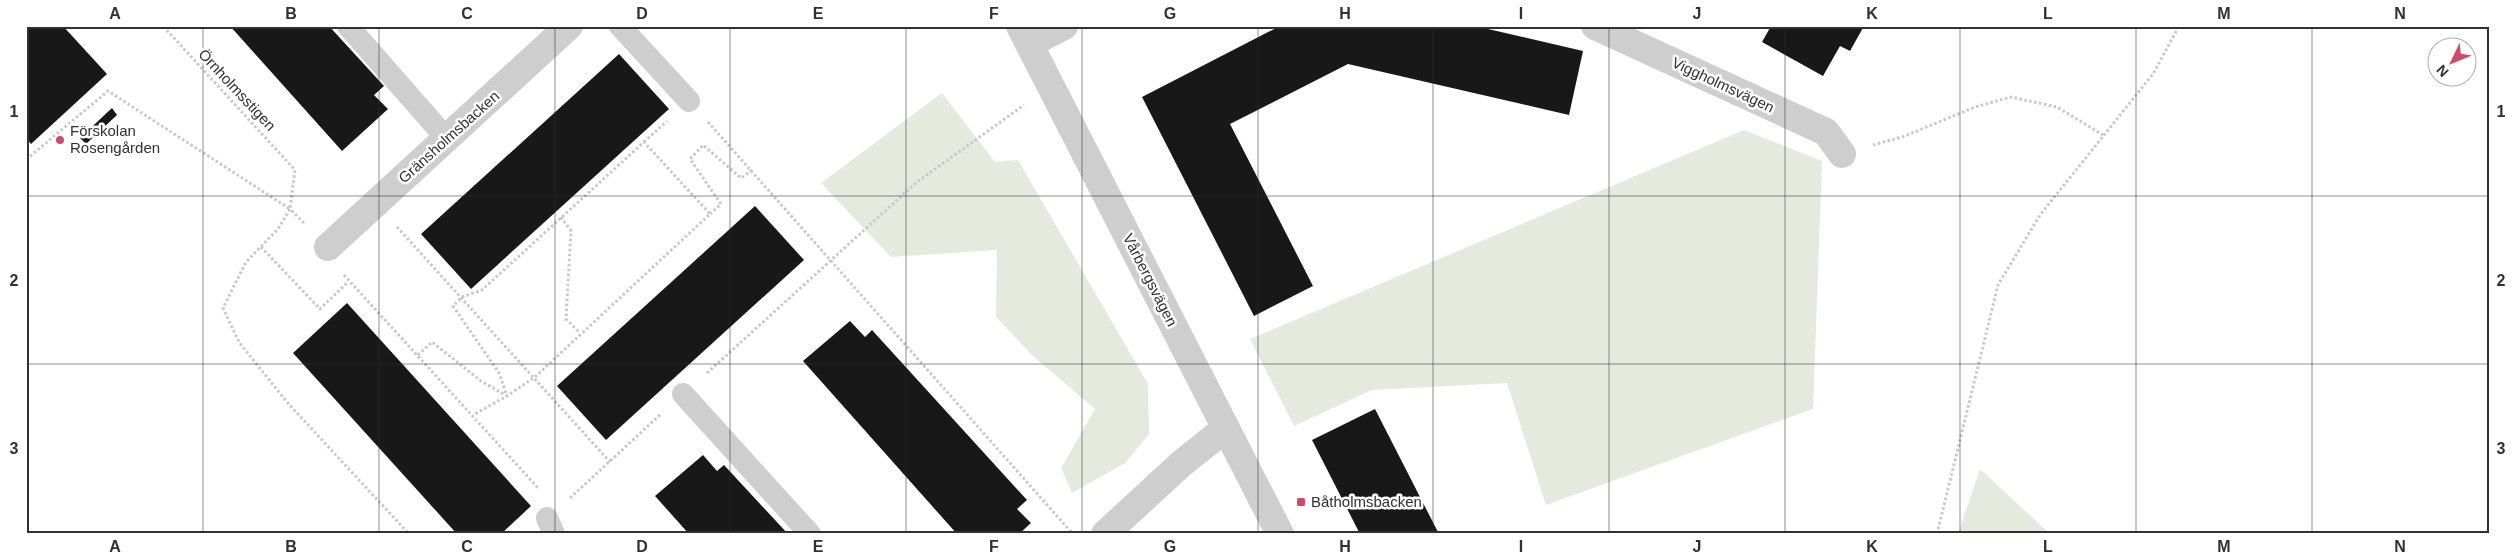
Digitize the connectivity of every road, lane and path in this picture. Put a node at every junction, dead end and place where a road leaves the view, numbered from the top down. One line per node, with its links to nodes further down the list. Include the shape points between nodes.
1 (163, 26): 17 (path, Örnholmsstigen, via 295,170)
2 (348, 26): 12 (lane)
3 (569, 26): 12 (street, Gränsholmsbacken)
4 (620, 26): 10 (lane)
5 (1064, 26): 8 (street)
6 (1595, 26): 13 (street, Viggholmsvägen, via 1826,132)
7 (2179, 26): 11 (path, via 2153,74)
8 (1024, 35): 9 (street, Vårbergsvägen)
9 (1052, 90): 22 (path, via 1014,111 917,182); 30 (street, Vårbergsvägen)
10 (689, 101): 15 (path)
11 (2103, 135): 13 (path, via 2057,107 2011,97 1905,136); 38 (path, via 2040,215 1998,285)
12 (447, 139): 16 (street, Gränsholmsbacken)
13 (1842, 154)
14 (26, 157): 17 (path, via 108,91)
15 (752, 170): 18 (path, via 741,178 703,145 696,152 690,159 721,204); 22 (path)
16 (376, 203): 21 (street, Gränsholmsbacken); 23 (path)
17 (290, 209): 20 (path, via 278,229); 21 (path)
18 (710, 214): 19 (path, via 644,142); 24 (path)
19 (561, 218): 23 (path, via 482,290); 24 (path, via 571,230 566,319)
20 (261, 247): 25 (path, via 320,309 348,282); 33 (path, via 246,262 223,308 239,342 286,401)
21 (328, 247)
22 (830, 262): 27 (path); 35 (path)
23 (462, 297): 26 (path); 28 (path, via 453,306 499,373)
24 (580, 333): 26 (path)
25 (418, 355): 28 (path, via 432,342 481,381); 29 (path)
26 (535, 377): 28 (path); 31 (path)
27 (684, 394): 31 (path); 34 (lane)
28 (507, 396): 29 (path)
29 (473, 415): 32 (path, via 549,500)
30 (1226, 428): 36 (street, via 1181,464); 37 (street, Vårbergsvägen)
31 (610, 462): 32 (path)
32 (551, 526)
33 (409, 534)
34 (810, 534)
35 (1072, 534)
36 (1105, 534)
37 (1280, 534)
38 (1937, 534)

